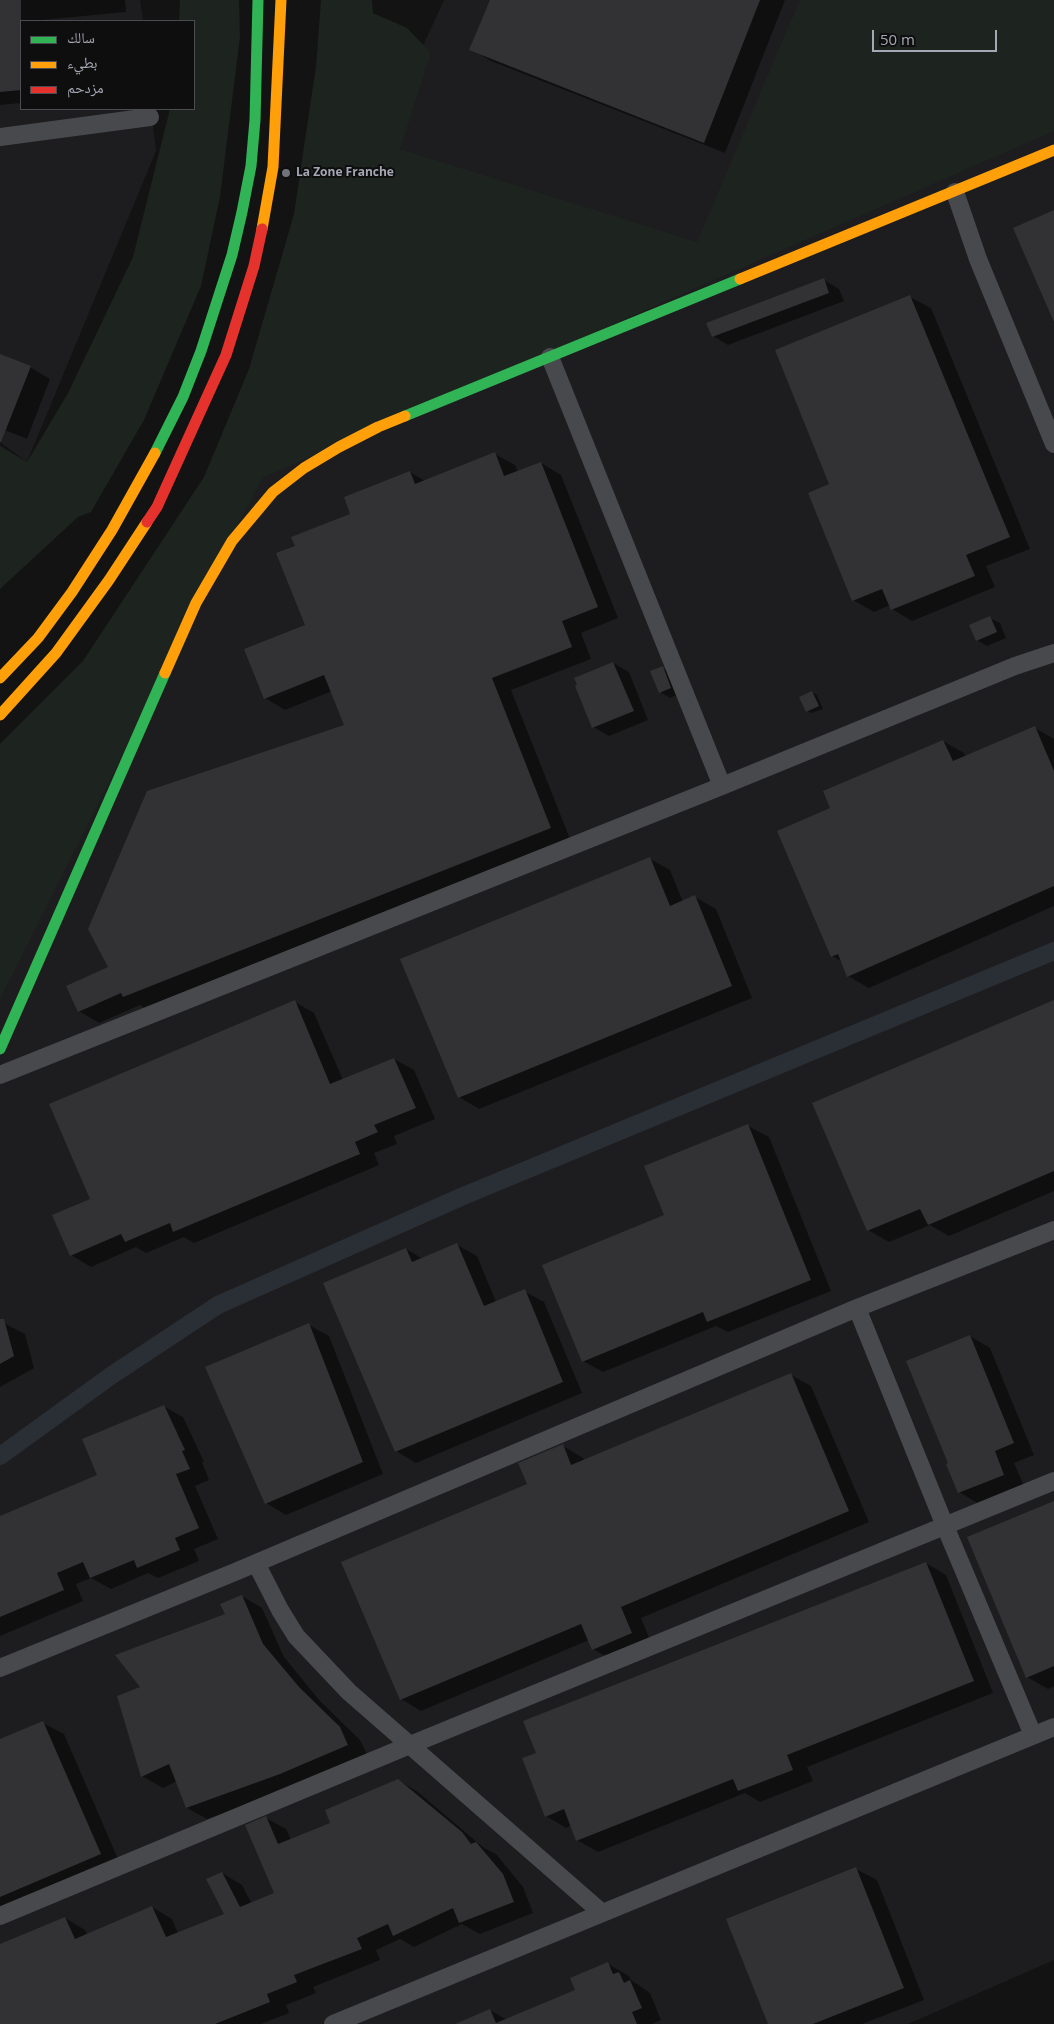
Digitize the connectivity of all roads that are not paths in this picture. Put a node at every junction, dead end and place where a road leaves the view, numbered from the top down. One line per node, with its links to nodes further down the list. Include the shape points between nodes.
1 (258, 0): 10 (main road, via 251,166 232,255 201,351 183,397 146,472 112,530 38,638)
2 (281, 0): 11 (main road, via 274,167 254,266 226,355 157,507 56,653)
3 (150, 117): 4 (street)
4 (0, 137)
5 (1054, 150): 6 (main road)
6 (954, 192): 7 (main road); 8 (street)
7 (550, 357): 12 (street); 13 (main road, via 378,427 339,447 273,492 250,517 196,603)
8 (1054, 444)
9 (1054, 653): 12 (street)
10 (0, 678)
11 (0, 715)
12 (722, 786): 14 (street)
13 (0, 1049)
14 (0, 1075)
15 (1054, 1230): 16 (street)
16 (857, 1308): 18 (street); 19 (street)
17 (1054, 1481): 18 (street)
18 (945, 1526): 22 (street); 23 (street)
19 (256, 1563): 20 (street); 23 (street, via 296,1636 349,1692)
20 (0, 1668)
21 (1054, 1727): 22 (street)
22 (1033, 1735): 24 (street)
23 (410, 1745): 24 (street); 25 (street)
24 (601, 1912): 26 (street)
25 (0, 1916)
26 (332, 2024)

